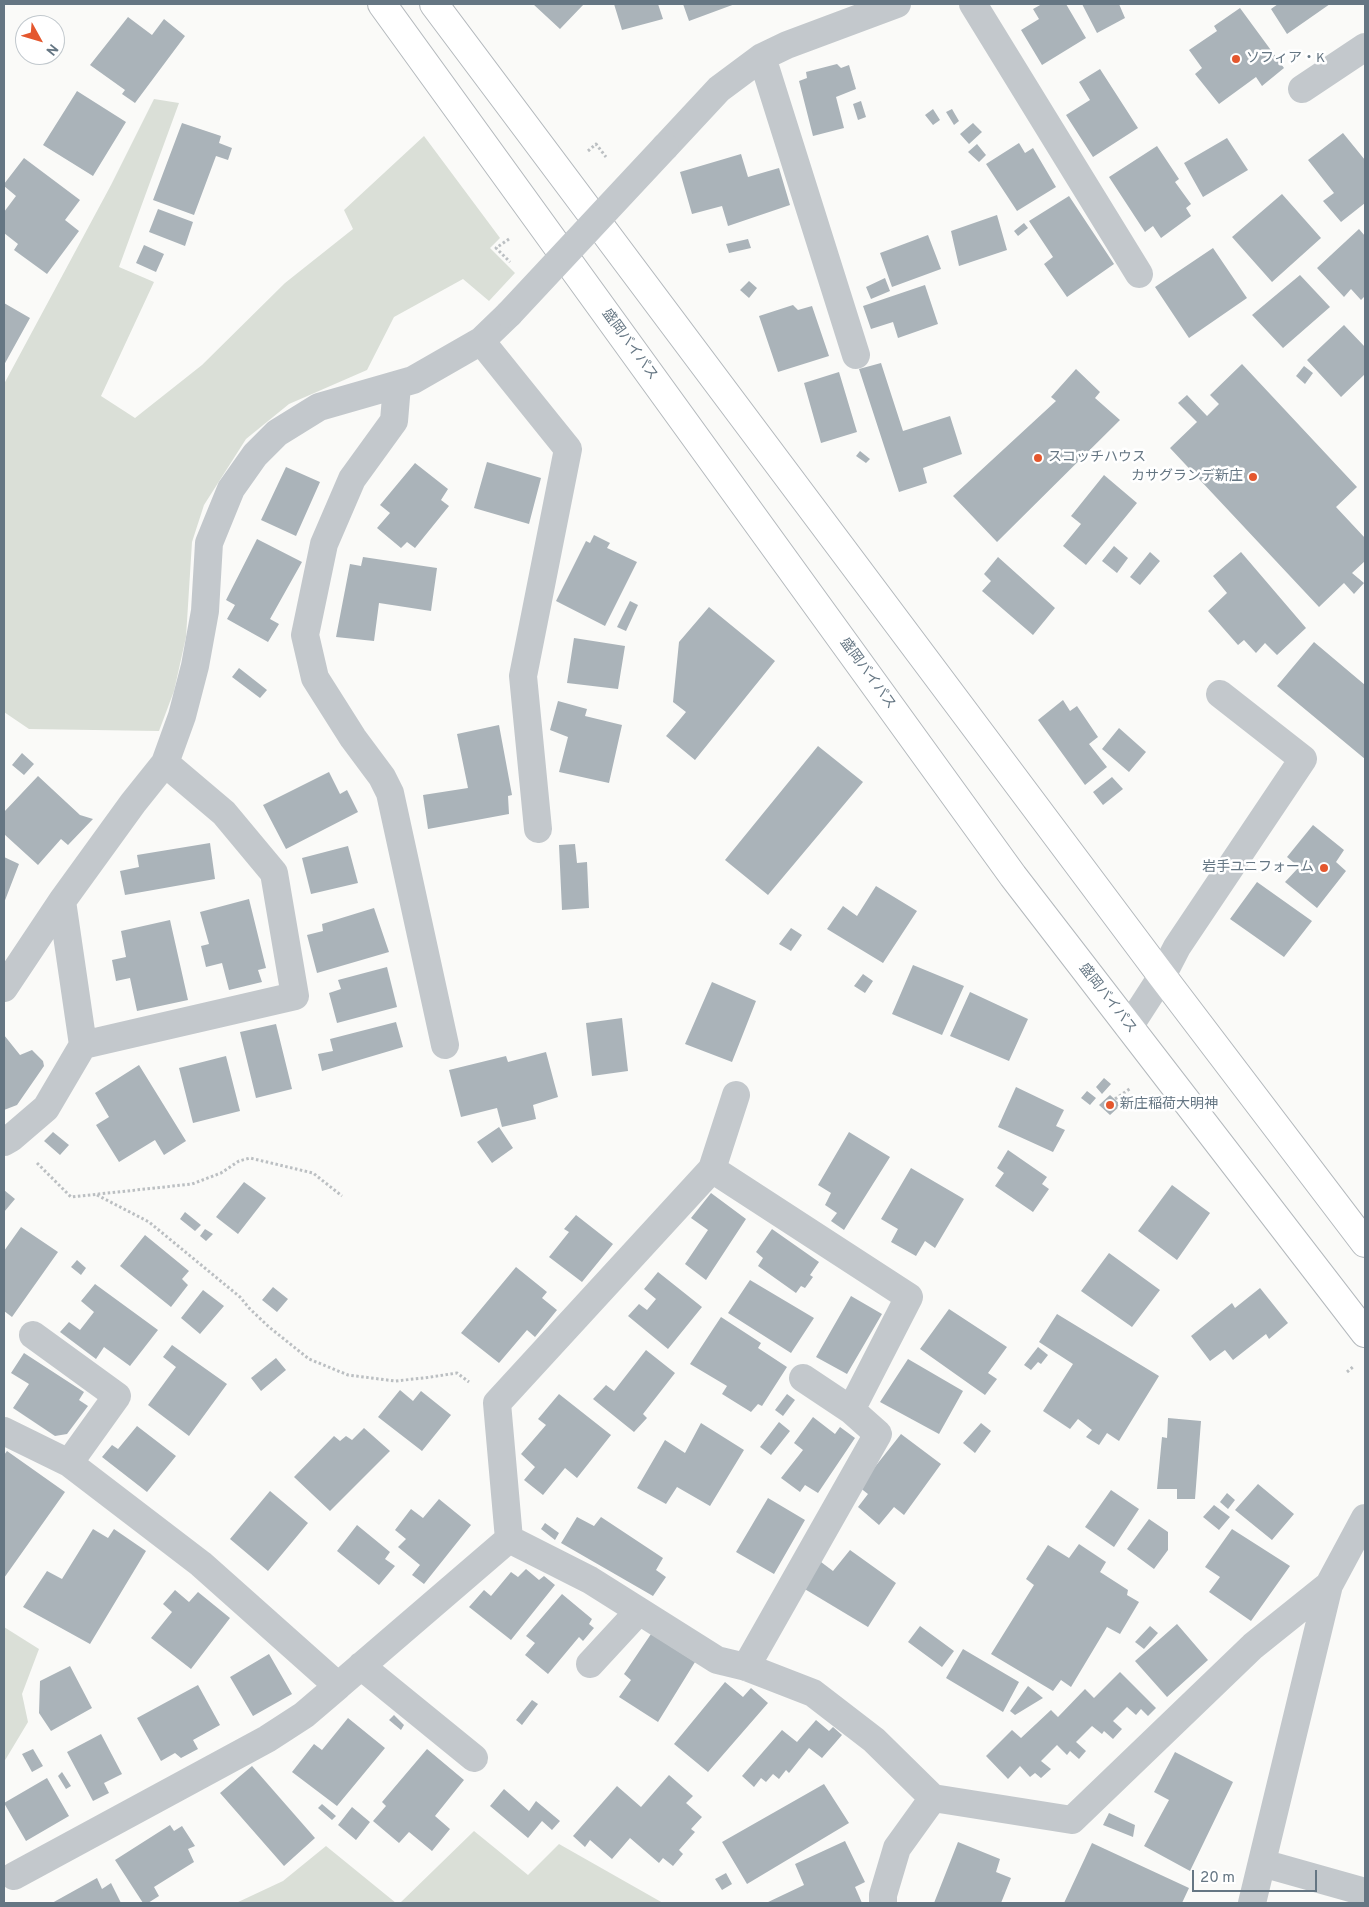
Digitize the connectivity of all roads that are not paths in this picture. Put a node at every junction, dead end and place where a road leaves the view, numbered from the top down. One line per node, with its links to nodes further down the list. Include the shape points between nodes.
1 (382, 4): 18 (highway, 盛岡バイパス, via 1013,876)
2 (434, 4): 16 (highway)
3 (897, 4): 6 (street)
4 (973, 4): 8 (street)
5 (1365, 47): 7 (street)
6 (762, 57): 9 (street, bridge, via 719,89); 10 (street)
7 (1302, 89)
8 (1139, 274)
9 (481, 341): 11 (street); 14 (street, via 568,449 523,676)
10 (856, 355)
11 (397, 386): 13 (street, via 319,407 277,433 255,455 231,489 208,543 205,611 196,666); 20 (street, via 394,421 352,479 324,544 305,635 315,678 390,793)
12 (1220, 694): 16 (street, via 1303,759 1177,947)
13 (165, 763): 15 (street); 19 (street, via 224,813 274,874 295,996)
14 (538, 829)
15 (62, 901): 17 (street); 19 (street)
16 (1162, 976): 18 (street); 24 (highway)
17 (4, 988)
18 (1129, 1027): 25 (highway, 盛岡バイパス)
19 (83, 1045): 22 (street, via 46,1108)
20 (445, 1045)
21 (736, 1095): 23 (street)
22 (8, 1140)
23 (712, 1169): 28 (street, via 909,1297); 32 (street, via 497,1403)
24 (1365, 1243)
25 (1365, 1333)
26 (33, 1335): 30 (street, via 117,1396)
27 (803, 1378): 28 (street)
28 (851, 1410): 37 (street, via 878,1434)
29 (4, 1431): 30 (street)
30 (69, 1463): 38 (street, via 201,1564)
31 (1365, 1518): 33 (street)
32 (509, 1539): 34 (street, via 590,1580); 36 (street)
33 (1328, 1585): 40 (street, via 1253,1646 1072,1820); 41 (street)
34 (639, 1611): 35 (street); 37 (street, via 717,1660)
35 (590, 1664)
36 (362, 1666): 38 (street); 39 (street)
37 (746, 1667): 40 (street, via 813,1693 874,1740)
38 (338, 1686): 42 (street, via 304,1715 267,1739)
39 (474, 1758)
40 (932, 1798): 44 (street, via 898,1848)
41 (1262, 1863): 43 (street); 45 (street)
42 (14, 1876)
43 (1365, 1892)
44 (883, 1903)
45 (1252, 1903)

